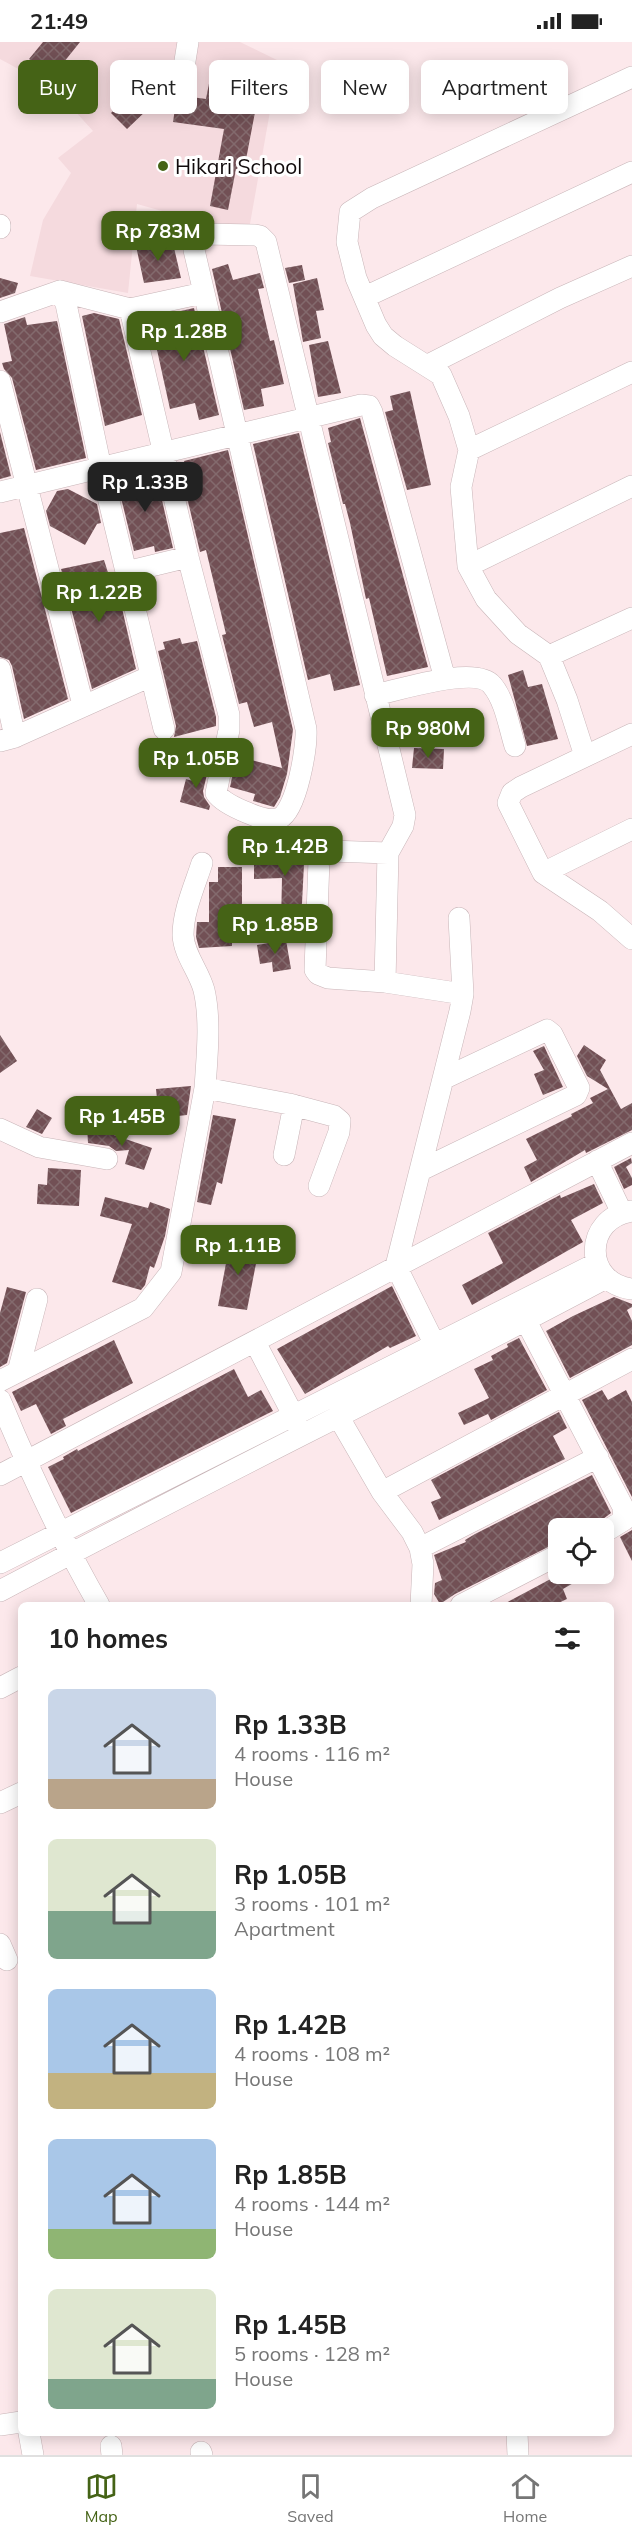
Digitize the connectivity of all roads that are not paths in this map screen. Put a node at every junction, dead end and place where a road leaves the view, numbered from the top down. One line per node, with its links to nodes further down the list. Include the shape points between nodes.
1 (188, 42): 2 (street)
2 (185, 60)
3 (632, 77): 8 (street, via 355,207 350,212 347,242)
4 (632, 172): 8 (street)
5 (632, 266): 11 (street)
6 (60, 291): 9 (street); 10 (street); 18 (street)
7 (203, 293): 9 (street); 14 (street, via 194,250 199,236 263,238); 15 (street)
8 (365, 297): 11 (street, via 383,336)
9 (130, 309): 17 (street)
10 (0, 312)
11 (428, 365): 16 (street, via 441,375)
12 (632, 372): 16 (street)
13 (0, 381): 20 (street)
14 (309, 418): 15 (street); 29 (street, via 361,405 371,408); 30 (street)
15 (237, 437): 17 (street); 22 (street, via 306,729 304,762 295,790 288,808 277,819 242,811 216,793 229,715)
16 (469, 450): 23 (street, via 461,486)
17 (164, 452): 18 (street); 22 (street)
18 (101, 468): 20 (street); 24 (street)
19 (632, 486): 23 (street)
20 (26, 487): 21 (street); 31 (street)
21 (0, 492)
22 (188, 557): 24 (street)
23 (468, 566): 26 (street, via 486,599 518,634)
24 (126, 572): 28 (street)
25 (632, 618): 26 (street)
26 (549, 656): 36 (street)
27 (0, 669): 34 (street)
28 (151, 676): 31 (street); 32 (street)
29 (445, 679): 30 (street); 35 (street, via 482,677 491,683)
30 (375, 695): 38 (street, via 405,815)
31 (83, 705): 34 (street)
32 (164, 729)
33 (632, 734): 36 (street)
34 (8, 739)
35 (515, 746)
36 (585, 756): 40 (street, via 521,787 509,798)
37 (632, 829): 40 (street)
38 (388, 853): 43 (street); 43 (street, via 330,851 319,860 314,964 318,974 328,978)
39 (202, 863): 46 (street, via 183,932 184,945 205,992)
40 (543, 873): 42 (street)
41 (459, 918): 44 (street)
42 (629, 933)
43 (385, 982): 44 (street)
44 (463, 994): 45 (street)
45 (445, 1078): 53 (street); 53 (street, via 547,1030 579,1088 576,1095)
46 (205, 1088): 47 (street); 65 (street, via 171,1272 143,1308)
47 (294, 1105): 50 (street); 54 (street, via 340,1121)
48 (0, 1129): 51 (street, via 39,1147)
49 (632, 1143): 52 (street)
50 (284, 1155)
51 (106, 1159)
52 (597, 1161): 55 (street); 56 (street)
53 (421, 1170): 56 (street)
54 (320, 1186)
55 (627, 1212): 57 (street, via 613,1216 601,1229 595,1246)
56 (396, 1266): 61 (street); 62 (street)
57 (601, 1271): 58 (street, via 621,1288); 60 (street); 62 (street)
58 (632, 1289)
59 (37, 1299): 65 (street)
60 (525, 1321): 64 (street); 66 (street)
61 (255, 1342): 69 (street); 71 (street)
62 (434, 1344): 64 (street); 69 (street)
63 (632, 1359): 66 (street)
64 (445, 1363): 68 (street)
65 (9, 1376)
66 (564, 1394): 70 (street); 73 (street)
67 (0, 1400): 71 (street)
68 (338, 1416): 69 (street); 73 (street)
69 (298, 1425): 75 (street); 77 (street)
70 (598, 1457): 74 (street, via 625,1513 621,1523); 76 (street)
71 (26, 1462): 72 (street); 75 (street)
72 (0, 1475)
73 (382, 1492): 76 (street)
74 (614, 1527)
75 (61, 1534): 77 (street); 79 (street)
76 (420, 1548): 82 (street)
77 (70, 1554): 80 (street); 81 (street)
78 (548, 1560): 83 (street)
79 (0, 1563)
80 (0, 1591)
81 (97, 1602)
82 (421, 1602)
83 (467, 1602)
84 (18, 1679): 85 (street)
85 (0, 1688)
86 (18, 1794): 87 (street)
87 (0, 1803)
88 (18, 2422): 89 (street)
89 (0, 2425)
90 (30, 2436): 92 (street)
91 (517, 2436): 93 (street)
92 (33, 2455)
93 (518, 2455)

